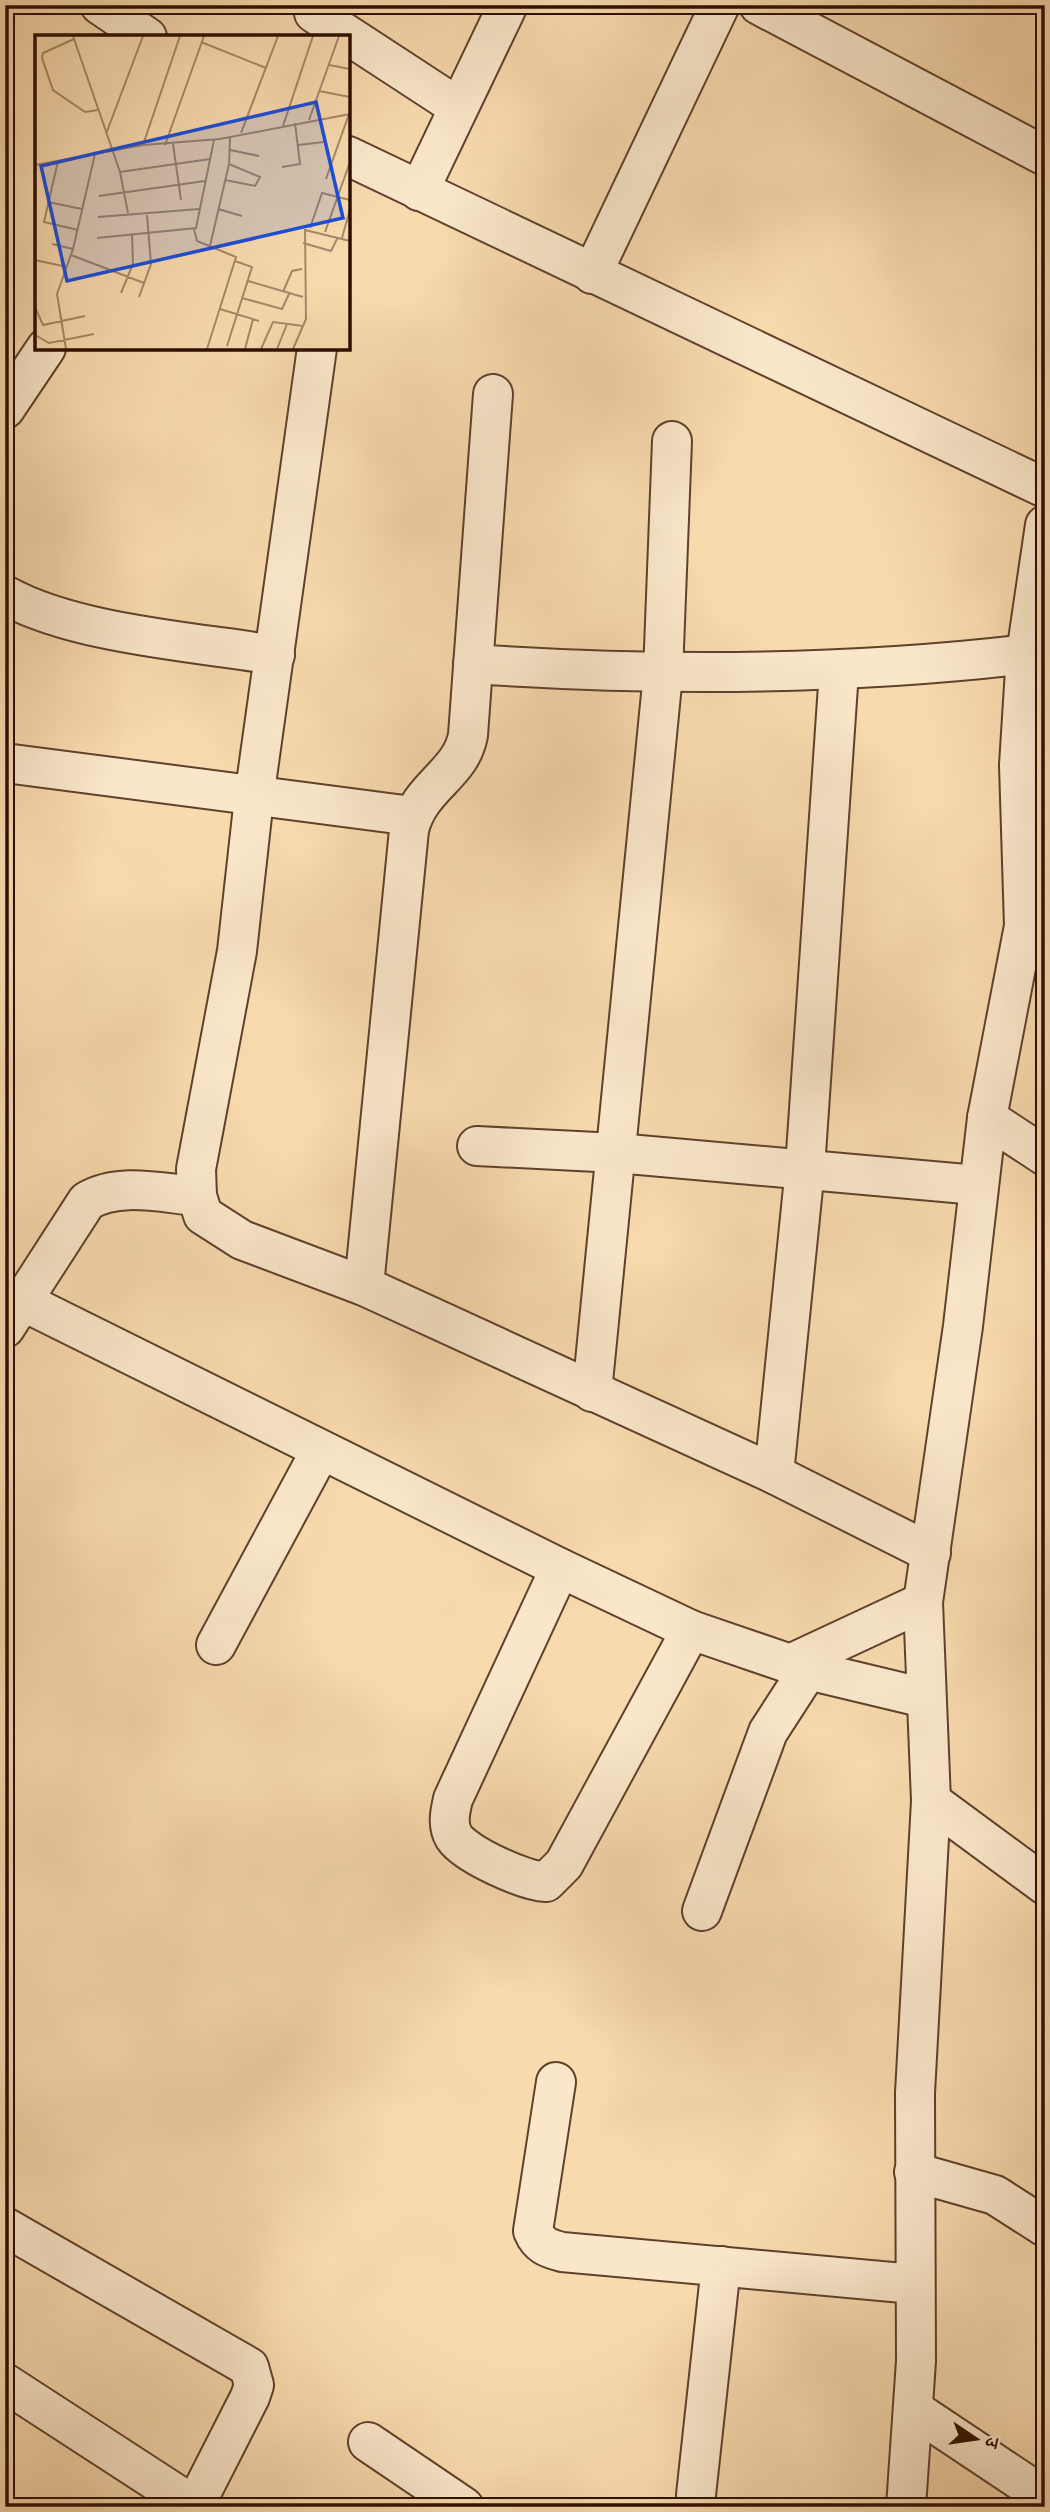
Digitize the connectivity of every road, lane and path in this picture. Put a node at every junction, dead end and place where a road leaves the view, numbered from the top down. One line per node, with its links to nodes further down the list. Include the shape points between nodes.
1 (508, 5): 7 (street)
2 (720, 5): 11 (street)
3 (759, 5): 8 (street)
4 (312, 18): 5 (street)
5 (340, 35)
6 (350, 41): 7 (street)
7 (458, 107): 10 (street)
8 (1045, 156)
9 (350, 157): 10 (street)
10 (419, 191): 11 (street)
11 (592, 274): 17 (street)
12 (45, 350): 15 (street)
13 (317, 350): 21 (street)
14 (493, 394): 22 (street)
15 (5, 409)
16 (672, 441): 24 (street)
17 (1045, 488)
18 (1045, 525): 20 (street)
19 (5, 595): 21 (street, via 50,615 101,627)
20 (1036, 653): 23 (street); 28 (street, via 1019,765)
21 (275, 655): 26 (street)
22 (473, 664): 24 (street); 27 (street, via 466,746)
23 (839, 671): 24 (street); 33 (street)
24 (663, 674): 31 (street)
25 (5, 763): 26 (street)
26 (254, 798): 27 (street); 35 (street, via 237,951 196,1169)
27 (412, 816): 36 (street)
28 (1035, 932): 29 (street)
29 (987, 1118): 32 (street); 34 (street)
30 (477, 1146): 31 (street)
31 (617, 1153): 33 (street); 38 (street)
32 (1045, 1156)
33 (805, 1168): 34 (street); 40 (street)
34 (977, 1185): 41 (street, via 963,1326)
35 (197, 1196): 36 (street, via 203,1215 217,1227); 37 (street, via 117,1190 87,1201)
36 (364, 1286): 38 (street)
37 (14, 1315): 39 (street)
38 (592, 1392): 40 (street)
39 (321, 1450): 42 (street); 45 (street)
40 (774, 1474): 41 (street)
41 (931, 1553): 43 (street)
42 (560, 1569): 44 (street); 44 (street, via 450,1814 454,1837 464,1847 520,1876 546,1882 564,1864)
43 (923, 1602): 46 (street); 47 (street)
44 (691, 1630): 46 (street)
45 (215, 1645)
46 (799, 1667): 47 (street); 50 (street, via 768,1732)
47 (925, 1698): 48 (street)
48 (931, 1801): 49 (street); 52 (street)
49 (1045, 1885)
50 (702, 1911)
51 (556, 2082): 55 (street, via 534,2214 537,2241 562,2252)
52 (914, 2172): 54 (street, via 995,2194); 56 (street)
53 (5, 2227): 62 (street, via 249,2367 254,2385 250,2397)
54 (1045, 2227)
55 (720, 2266): 56 (street); 60 (street)
56 (914, 2284): 58 (street)
57 (5, 2383): 62 (street)
58 (913, 2409): 61 (street); 64 (street)
59 (368, 2442): 63 (street)
60 (696, 2495)
61 (1045, 2497)
62 (195, 2506)
63 (464, 2507)
64 (905, 2507)

